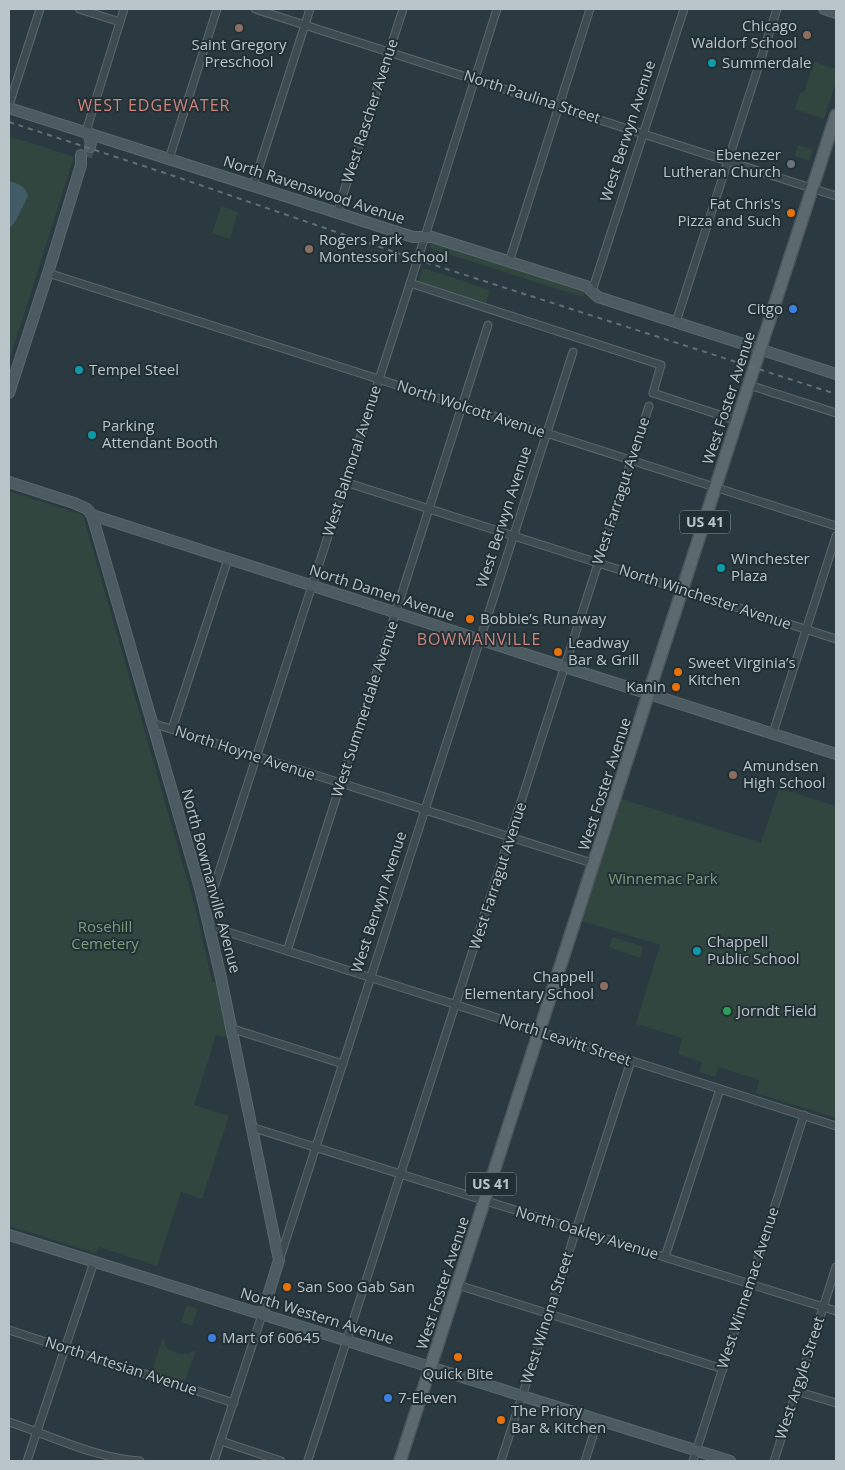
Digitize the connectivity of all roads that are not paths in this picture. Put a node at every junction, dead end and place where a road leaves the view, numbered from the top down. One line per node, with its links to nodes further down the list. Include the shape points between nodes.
1 (40, 9): 18 (street)
2 (79, 9): 14 (street)
3 (124, 9): 14 (street)
4 (217, 9): 23 (street)
5 (256, 9): 15 (street, North Paulina Street)
6 (310, 9): 15 (street)
7 (403, 9): 16 (street, West Rascher Avenue)
8 (497, 9): 17 (street, West Balmoral Avenue)
9 (590, 9): 19 (street)
10 (684, 9): 22 (street, West Berwyn Avenue)
11 (777, 9): 24 (street)
12 (824, 9): 13 (street)
13 (836, 13)
14 (120, 22): 21 (street)
15 (305, 25): 16 (street, North Paulina Street); 25 (street)
16 (390, 52): 17 (street, North Paulina Street); 28 (street, West Rascher Avenue)
17 (475, 79): 19 (street, North Paulina Street); 29 (street, West Balmoral Avenue)
18 (9, 106): 21 (street, North Ravenswood Avenue)
19 (559, 106): 22 (street, North Paulina Street); 30 (street)
20 (836, 115): 26 (main road, West Foster Avenue / US 41)
21 (88, 133): 23 (street, North Ravenswood Avenue); 31 (street, via 91,143 84,154)
22 (644, 133): 24 (street, North Paulina Street); 33 (street, West Berwyn Avenue)
23 (169, 159): 25 (street, North Ravenswood Avenue)
24 (728, 160): 26 (street, North Paulina Street); 34 (street)
25 (253, 186): 28 (street, North Ravenswood Avenue)
26 (813, 188): 27 (street, North Paulina Street); 36 (main road, West Foster Avenue / US 41)
27 (836, 196)
28 (337, 213): 29 (street, North Ravenswood Avenue, via 413,237)
29 (424, 237): 30 (street, North Ravenswood Avenue); 32 (street, West Balmoral Avenue)
30 (509, 262): 33 (street, North Ravenswood Avenue, via 586,286)
31 (48, 273): 39 (street, North Wolcott Avenue); 41 (street)
32 (410, 283): 39 (street, West Balmoral Avenue); 45 (street, via 662,365 653,393)
33 (592, 291): 34 (street, North Ravenswood Avenue, via 598,297)
34 (676, 322): 36 (street, North Ravenswood Avenue)
35 (488, 325): 42 (street, West Summerdale Avenue)
36 (761, 350): 38 (street, North Ravenswood Avenue); 40 (main road, West Foster Avenue / US 41)
37 (573, 352): 46 (street, West Berwyn Avenue)
38 (836, 374)
39 (379, 379): 42 (street, North Wolcott Avenue); 49 (street, West Balmoral Avenue)
40 (749, 385): 44 (street); 45 (main road, West Foster Avenue / US 41)
41 (9, 393)
42 (462, 406): 46 (street, North Wolcott Avenue); 51 (street, West Summerdale Avenue)
43 (649, 406): 47 (street, West Farragut Avenue)
44 (836, 413)
45 (738, 421): 50 (main road, West Foster Avenue / US 41)
46 (546, 434): 47 (street, North Wolcott Avenue); 54 (street, West Berwyn Avenue)
47 (631, 461): 50 (street, North Wolcott Avenue); 57 (street, West Farragut Avenue)
48 (9, 482): 52 (street, North Damen Avenue, via 74,503)
49 (346, 482): 51 (street, North Winchester Avenue); 58 (street, West Balmoral Avenue)
50 (716, 488): 53 (street, North Wolcott Avenue); 59 (main road, West Foster Avenue / US 41)
51 (429, 509): 54 (street, North Winchester Avenue); 60 (street, West Summerdale Avenue)
52 (92, 515): 56 (street, North Damen Avenue); 66 (street, North Bowmanville Avenue)
53 (836, 526)
54 (513, 536): 57 (street, North Winchester Avenue); 63 (street, West Berwyn Avenue)
55 (836, 536): 61 (street)
56 (228, 559): 58 (street, North Damen Avenue); 67 (street)
57 (598, 563): 59 (street, North Winchester Avenue); 64 (street, West Farragut Avenue)
58 (312, 586): 60 (street, North Damen Avenue); 70 (street, West Balmoral Avenue)
59 (683, 590): 61 (street, North Winchester Avenue); 65 (main road, West Foster Avenue / US 41)
60 (396, 613): 63 (street, North Damen Avenue); 71 (street, West Summerdale Avenue)
61 (806, 630): 62 (street, North Winchester Avenue); 68 (street)
62 (836, 639)
63 (480, 640): 64 (street, North Damen Avenue); 72 (street, West Berwyn Avenue)
64 (565, 667): 65 (street, North Damen Avenue); 73 (street, West Farragut Avenue)
65 (650, 694): 68 (street, North Damen Avenue); 74 (main road, West Foster Avenue / US 41)
66 (152, 723): 67 (street, North Hoyne Avenue); 75 (street, North Bowmanville Avenue)
67 (172, 729): 70 (street, North Hoyne Avenue)
68 (773, 734): 69 (street, North Damen Avenue)
69 (836, 754)
70 (256, 756): 71 (street, North Hoyne Avenue); 75 (street, West Balmoral Avenue)
71 (341, 783): 72 (street, North Hoyne Avenue); 77 (street, West Summerdale Avenue)
72 (425, 810): 73 (street, North Hoyne Avenue); 78 (street, West Berwyn Avenue)
73 (510, 837): 74 (street, North Hoyne Avenue); 79 (street, West Farragut Avenue)
74 (595, 864): 81 (main road, West Foster Avenue / US 41)
75 (206, 912): 76 (street, North Bowmanville Avenue)
76 (209, 926): 77 (street, North Leavitt Street); 80 (street, North Bowmanville Avenue)
77 (286, 951): 78 (street, North Leavitt Street)
78 (370, 978): 79 (street, North Leavitt Street); 83 (street, West Berwyn Avenue)
79 (456, 1005): 81 (street, North Leavitt Street); 89 (street, West Farragut Avenue)
80 (230, 1028): 83 (street); 87 (street, North Bowmanville Avenue)
81 (540, 1032): 82 (street, North Leavitt Street); 90 (main road, West Foster Avenue / US 41)
82 (631, 1061): 84 (street, North Leavitt Street); 91 (street, West Winona Street)
83 (343, 1064): 88 (street, West Berwyn Avenue)
84 (720, 1089): 85 (street, North Leavitt Street); 93 (street)
85 (804, 1115): 86 (street, North Leavitt Street); 97 (street, West Winnemac Avenue)
86 (836, 1126)
87 (251, 1127): 88 (street, North Oakley Avenue); 94 (street, North Bowmanville Avenue)
88 (316, 1147): 89 (street, North Oakley Avenue); 94 (street, West Berwyn Avenue)
89 (401, 1174): 90 (street, North Oakley Avenue); 104 (street, West Farragut Avenue)
90 (485, 1201): 91 (street, North Oakley Avenue); 98 (main road, West Foster Avenue / US 41)
91 (576, 1229): 93 (street, North Oakley Avenue); 101 (street, West Winona Street)
92 (9, 1235): 95 (street, North Western Avenue)
93 (665, 1257): 97 (street, North Oakley Avenue)
94 (279, 1260): 102 (street, West Berwyn Avenue)
95 (94, 1262): 102 (street, North Western Avenue); 105 (street)
96 (836, 1267): 99 (street, West Argyle Street)
97 (750, 1284): 99 (street, North Oakley Avenue); 107 (street, West Winnemac Avenue)
98 (458, 1285): 101 (street); 106 (main road, West Foster Avenue / US 41)
99 (823, 1307): 100 (street, North Oakley Avenue); 108 (street, West Argyle Street)
100 (836, 1311)
101 (549, 1313): 107 (street); 109 (street, West Winona Street)
102 (262, 1315): 104 (street, North Western Avenue); 110 (street, West Berwyn Avenue)
103 (9, 1330): 105 (street, North Artesian Avenue)
104 (347, 1341): 106 (street, North Western Avenue); 117 (street, West Farragut Avenue)
105 (65, 1349): 110 (street, North Artesian Avenue); 114 (street)
106 (431, 1368): 109 (street, North Western Avenue); 122 (main road, West Foster Avenue / US 41)
107 (723, 1369): 116 (street, West Winnemac Avenue)
108 (796, 1391): 111 (street); 127 (street, West Argyle Street)
109 (522, 1396): 112 (street, North Western Avenue); 123 (street, West Winona Street)
110 (234, 1403): 115 (street, West Berwyn Avenue)
111 (836, 1403)
112 (598, 1420): 116 (street, North Western Avenue); 124 (street)
113 (9, 1422): 114 (street)
114 (37, 1432): 118 (street); 119 (street, via 121,1460)
115 (221, 1441): 120 (street, West Berwyn Avenue); 121 (street)
116 (697, 1451): 125 (street, West Winnemac Avenue); 126 (street, North Western Avenue)
117 (308, 1460)
118 (27, 1461)
119 (140, 1461)
120 (214, 1461)
121 (281, 1461)
122 (400, 1461)
123 (501, 1461)
124 (585, 1461)
125 (693, 1461)
126 (730, 1461)
127 (774, 1461)

